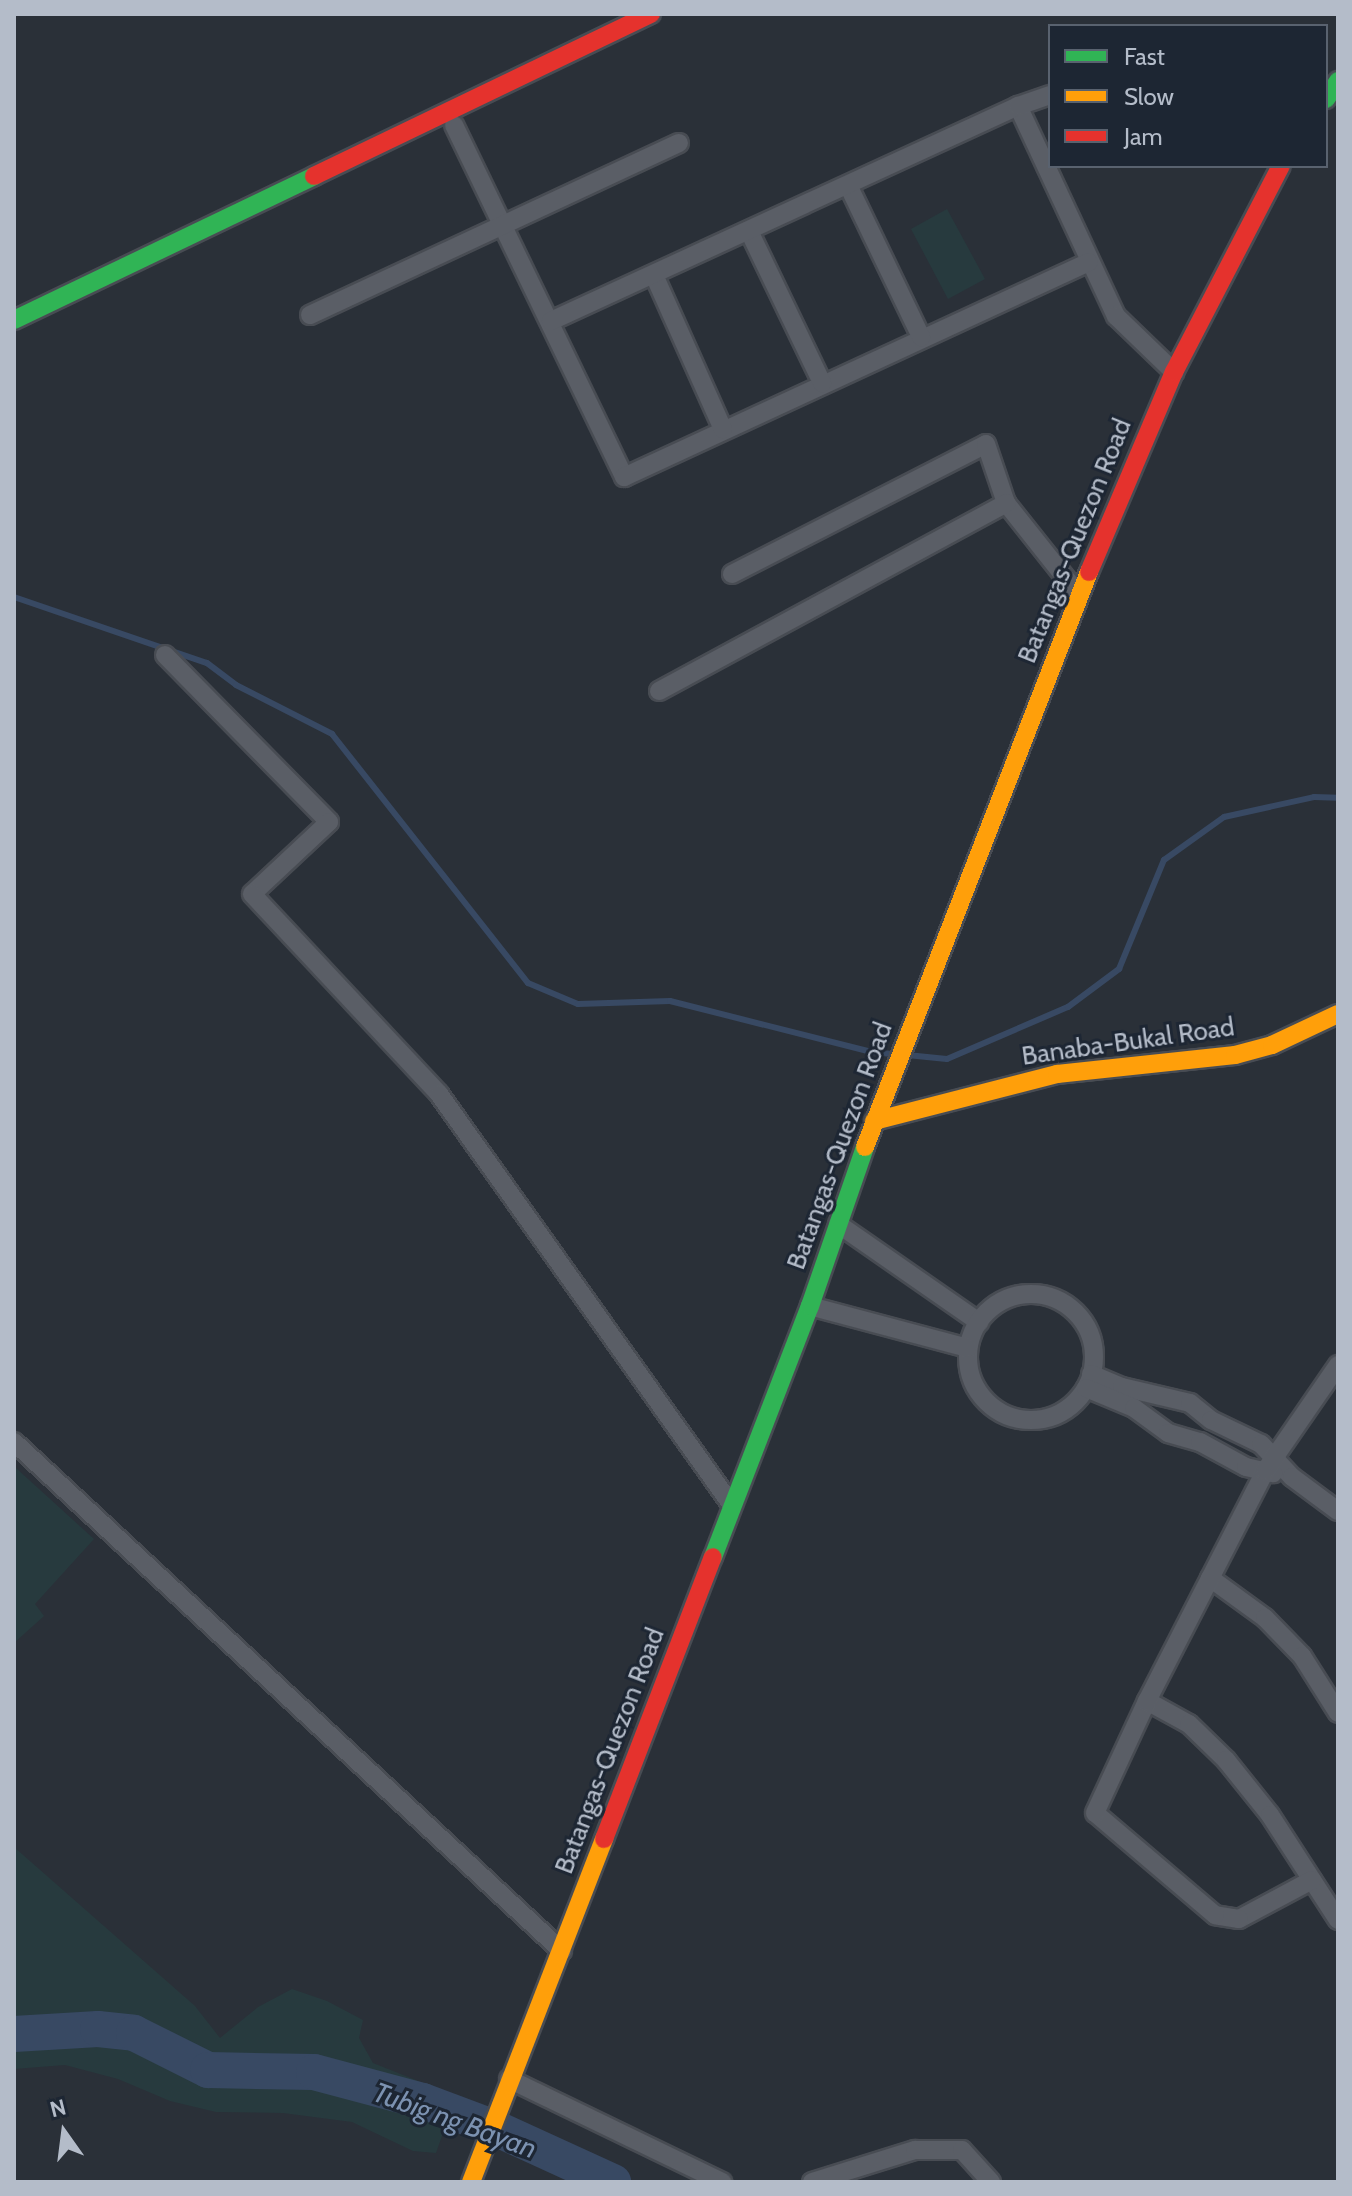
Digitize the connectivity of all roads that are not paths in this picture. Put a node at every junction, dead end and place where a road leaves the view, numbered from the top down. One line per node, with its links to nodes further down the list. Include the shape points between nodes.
1 (651, 14): 13 (main road)
2 (1048, 96): 3 (street)
3 (1018, 106): 7 (street); 10 (street)
4 (454, 125): 8 (street)
5 (679, 143): 8 (street)
6 (1280, 168): 16 (main road, Batangas-Quezon Road)
7 (848, 185): 9 (street); 15 (street)
8 (505, 224): 12 (street); 14 (street)
9 (749, 231): 11 (street); 17 (street)
10 (1089, 262): 15 (street); 16 (street, via 1116,316)
11 (654, 275): 14 (street); 18 (street)
12 (310, 315)
13 (14, 320)
14 (551, 321): 18 (street, via 624,477)
15 (921, 337): 17 (street)
16 (1174, 372): 21 (main road, Batangas-Quezon Road)
17 (822, 383): 18 (street)
18 (723, 429)
19 (1006, 503): 20 (street, via 986,444); 21 (street); 23 (street)
20 (732, 574)
21 (1079, 595): 25 (main road, Batangas-Quezon Road)
22 (165, 655): 36 (street, via 329,822 252,894 439,1094)
23 (659, 691)
24 (1338, 1014): 25 (main road, Banaba-Bukal Road, via 1272,1045 1235,1055 1057,1074)
25 (874, 1121): 26 (main road, Batangas-Quezon Road)
26 (838, 1224): 27 (main road, Batangas-Quezon Road); 28 (street)
27 (810, 1306): 29 (street); 36 (main road, Batangas-Quezon Road)
28 (979, 1322): 29 (street); 31 (street, via 991,1309 1016,1297 1060,1301 1086,1326 1093,1343)
29 (968, 1348): 31 (street, via 975,1388 1005,1415 1046,1419 1065,1411)
30 (1338, 1365): 35 (street)
31 (1089, 1381): 32 (street, via 1182,1400); 34 (street, via 1168,1433)
32 (1211, 1420): 34 (street); 35 (street, via 1252,1438)
33 (14, 1442): 43 (street)
34 (1200, 1442): 35 (street, via 1246,1467)
35 (1269, 1464): 37 (street); 38 (street)
36 (731, 1504): 43 (main road, Batangas-Quezon Road)
37 (1338, 1511)
38 (1210, 1578): 39 (street); 40 (street, via 1265,1618 1302,1656)
39 (1147, 1701): 41 (street, via 1189,1724 1226,1760); 41 (street, via 1095,1813 1215,1915 1239,1919)
40 (1338, 1713)
41 (1312, 1880): 42 (street)
42 (1338, 1920)
43 (562, 1951): 44 (main road, Batangas-Quezon Road)
44 (509, 2079): 45 (main road, Batangas-Quezon Road); 46 (street)
45 (471, 2182)
46 (722, 2182)
47 (812, 2182): 48 (street, via 915,2150 962,2150)
48 (991, 2182)

